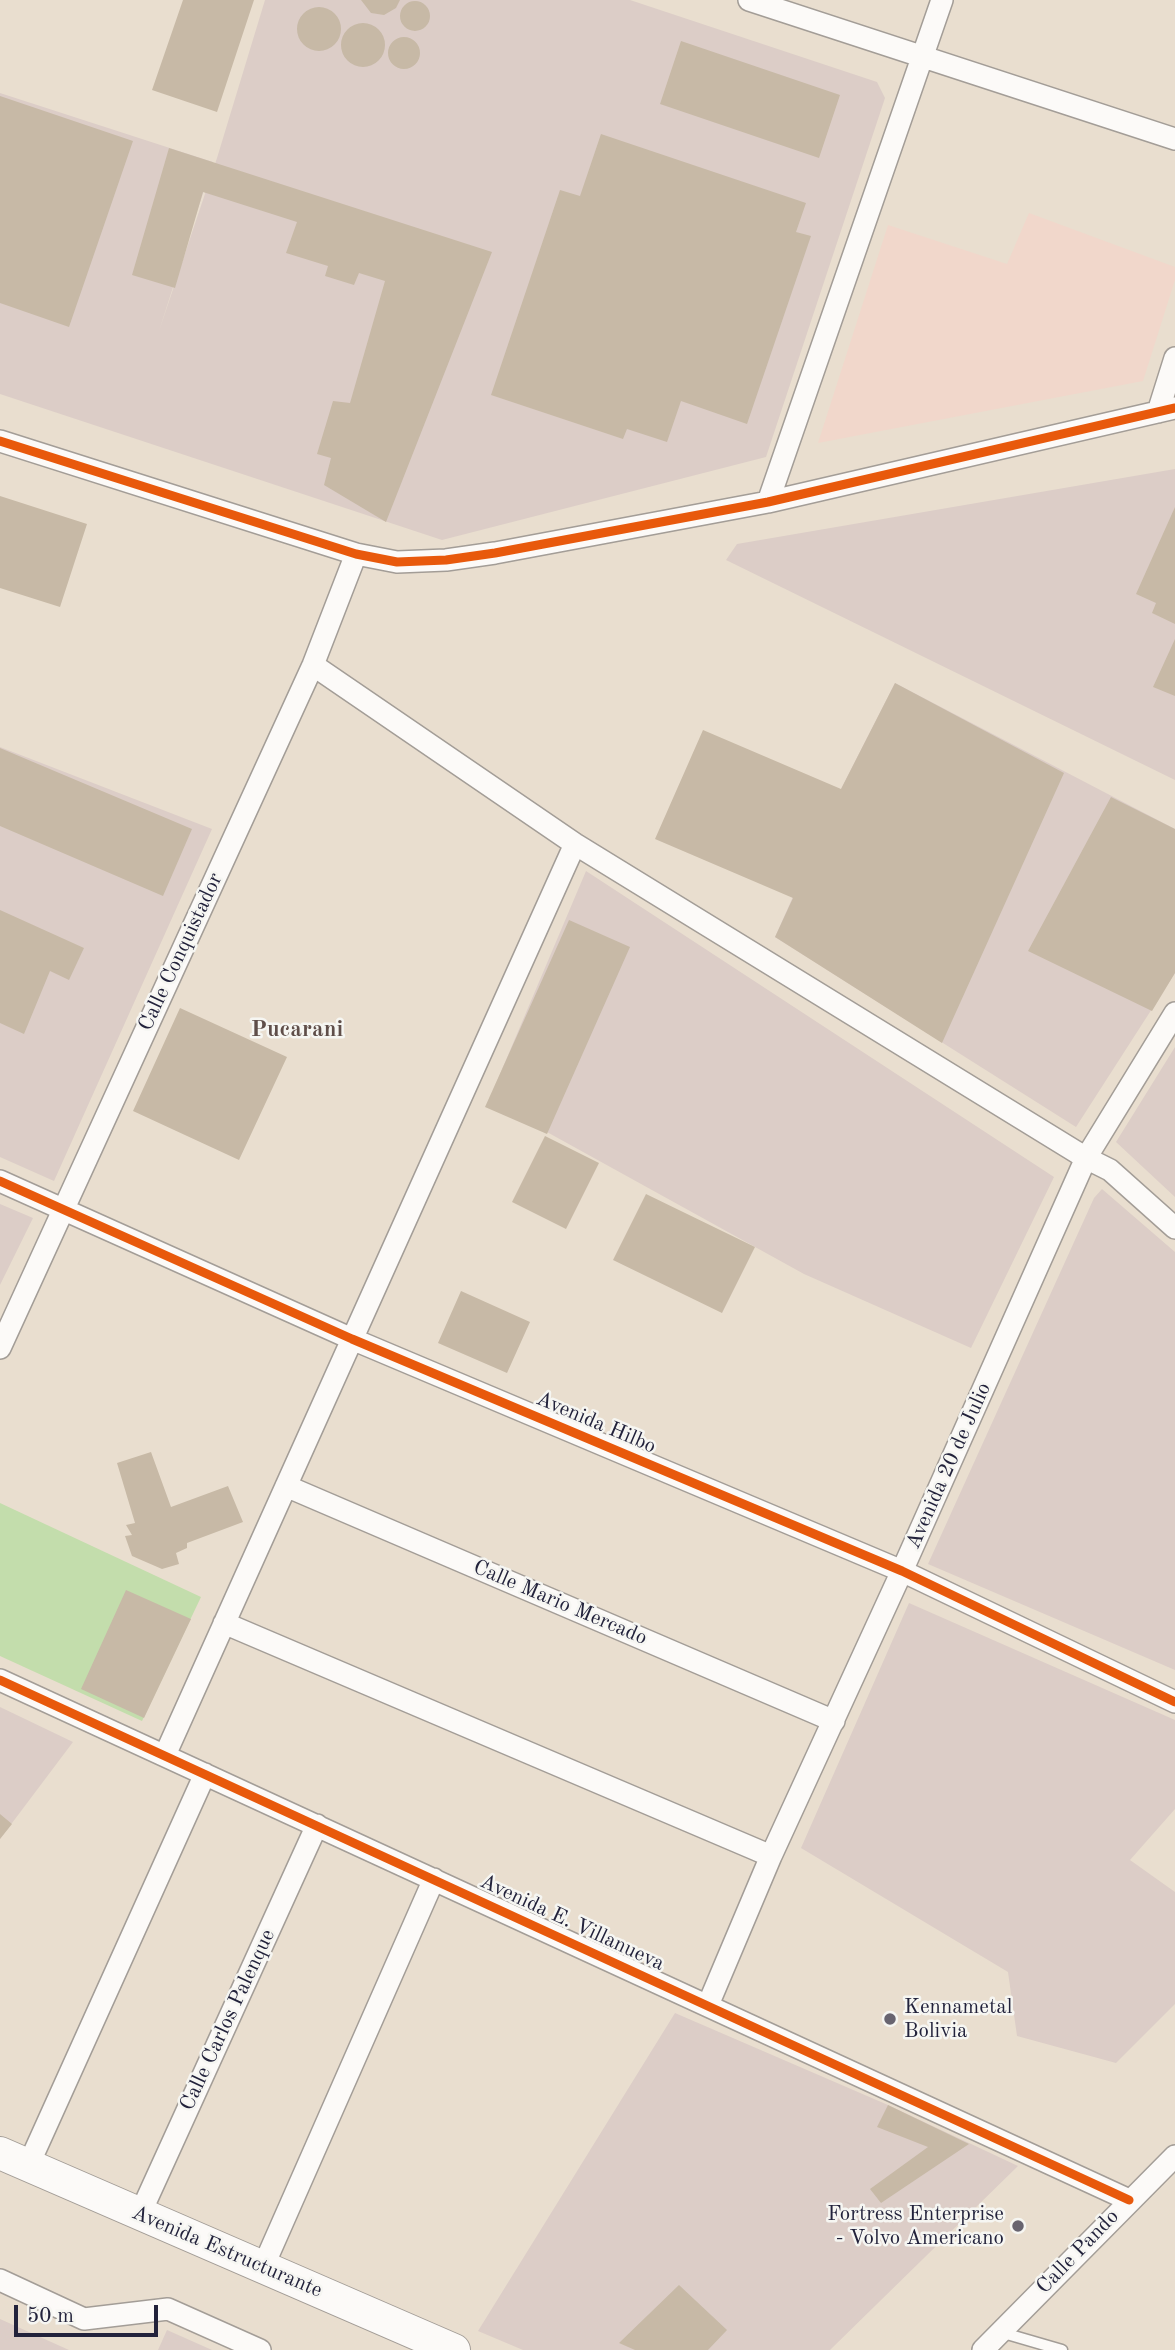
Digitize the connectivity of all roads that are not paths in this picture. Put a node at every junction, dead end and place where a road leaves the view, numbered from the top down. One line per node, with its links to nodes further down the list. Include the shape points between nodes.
1 (749, 0): 3 (street)
2 (942, 0): 3 (street)
3 (923, 56): 4 (street); 8 (street)
4 (1175, 139)
5 (1175, 358): 6 (street)
6 (1166, 410): 8 (street)
7 (0, 441): 9 (street)
8 (768, 502): 9 (street, via 446,560 397,562)
9 (356, 554): 10 (street, Calle Conquistador)
10 (313, 665): 11 (street); 15 (street, Calle Conquistador)
11 (575, 844): 13 (street); 17 (street)
12 (1175, 1013): 13 (street, Avenida 20 de Julio)
13 (1086, 1158): 16 (street, via 1110,1170); 20 (street, Avenida 20 de Julio)
14 (0, 1181): 15 (street, Avenida Hilbo)
15 (63, 1210): 17 (street, Avenida Hilbo); 18 (street, Calle Conquistador)
16 (1175, 1228)
17 (352, 1339): 19 (street); 20 (street, Avenida Hilbo)
18 (0, 1348)
19 (286, 1486): 21 (street); 24 (street, Calle Mario Mercado)
20 (902, 1571): 23 (street, Avenida Hilbo); 24 (street, Avenida 20 de Julio)
21 (224, 1623): 25 (street); 28 (street)
22 (0, 1680): 25 (street, Avenida E. Villanueva)
23 (1175, 1702)
24 (834, 1721): 28 (street, Avenida 20 de Julio)
25 (164, 1755): 26 (street, Avenida E. Villanueva)
26 (205, 1774): 27 (street, Avenida E. Villanueva); 32 (street)
27 (317, 1825): 29 (street, Avenida E. Villanueva); 34 (street, Calle Carlos Palenque)
28 (771, 1856): 30 (street, Avenida 20 de Julio)
29 (434, 1879): 30 (street, Avenida E. Villanueva); 35 (street)
30 (708, 2005): 33 (street, Avenida E. Villanueva)
31 (1175, 2156): 33 (street, Calle Pando)
32 (14, 2159): 34 (main road, Avenida Estructurante)
33 (1129, 2200): 37 (street, Calle Pando)
34 (139, 2214): 35 (main road, Avenida Estructurante)
35 (262, 2267): 39 (main road, Avenida Estructurante)
36 (0, 2280): 38 (street, via 84,2319 168,2309)
37 (1000, 2332): 40 (street, Calle Pando); 41 (lane)
38 (260, 2350)
39 (454, 2350)
40 (983, 2350)
41 (1062, 2350)

